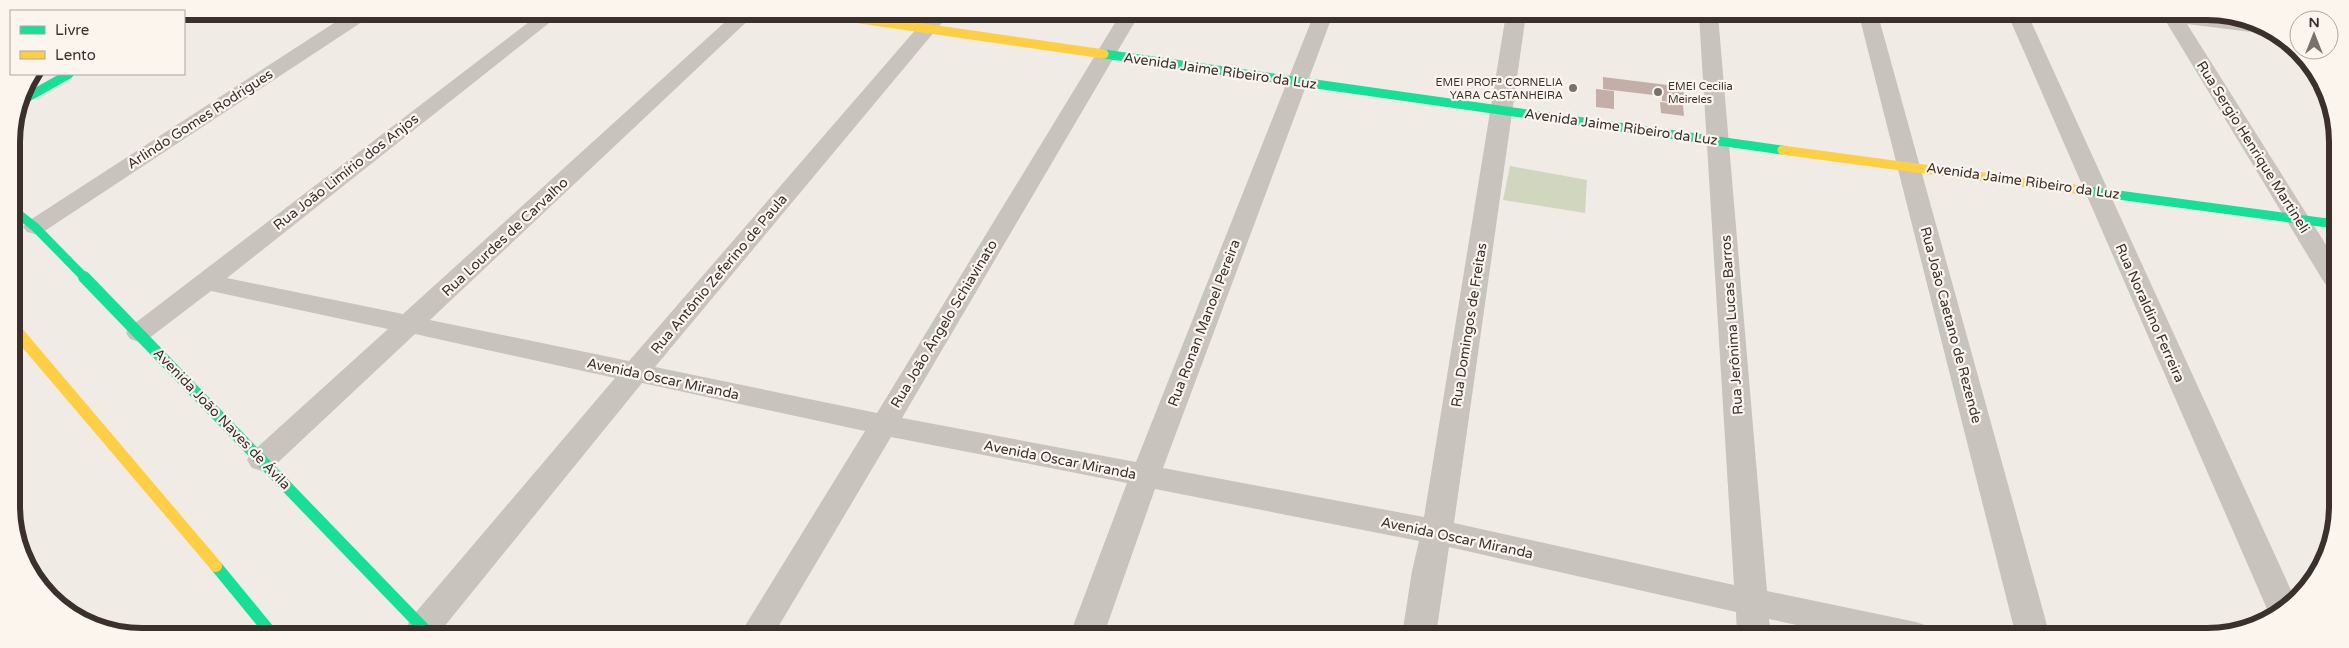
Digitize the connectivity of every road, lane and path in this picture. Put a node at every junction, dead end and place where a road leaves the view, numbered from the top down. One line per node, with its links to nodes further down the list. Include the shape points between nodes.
1 (352, 20): 26 (street, Arlindo Gomes Rodrigues)
2 (544, 20): 28 (street, Rua João Limírio dos Anjos)
3 (737, 20): 29 (street, Rua Lourdes de Carvalho)
4 (919, 20): 13 (street, Avenida Jaime Ribeiro da Luz)
5 (1127, 20): 15 (street, Rua João Ângelo Schiavinato)
6 (1322, 20): 17 (street, Rua Ronan Manoel Pereira)
7 (1515, 20): 19 (street, Rua Domingos de Freitas)
8 (1709, 20): 20 (street, Rua Jerônima Lucas Barros)
9 (1869, 20): 21 (street, Rua João Caetano de Rezende)
10 (2020, 20): 22 (street, Rua Noraldino Ferreira)
11 (2174, 20): 24 (street, Rua Sergio Henrique Martineli)
12 (2206, 20): 14 (street)
13 (933, 21): 15 (street, Avenida Jaime Ribeiro da Luz); 32 (street, Rua Antônio Zeferino de Paula)
14 (2236, 23)
15 (1106, 55): 17 (street, Avenida Jaime Ribeiro da Luz); 33 (street, Rua João Ângelo Schiavinato)
16 (67, 75): 18 (street)
17 (1298, 82): 19 (street, Avenida Jaime Ribeiro da Luz); 35 (street, Rua Ronan Manoel Pereira)
18 (28, 97)
19 (1502, 110): 20 (street, Avenida Jaime Ribeiro da Luz); 36 (street, Rua Domingos de Freitas)
20 (1718, 141): 21 (street, Avenida Jaime Ribeiro da Luz); 37 (street, Rua Jerônima Lucas Barros)
21 (1908, 166): 22 (street, Avenida Jaime Ribeiro da Luz); 47 (street, Rua João Caetano de Rezende)
22 (2096, 192): 24 (street, Avenida Jaime Ribeiro da Luz); 38 (street, Rua Noraldino Ferreira)
23 (20, 215): 26 (street, Avenida João Naves de Ávila)
24 (2296, 218): 25 (street, Avenida Jaime Ribeiro da Luz); 27 (street, Rua Sergio Henrique Martineli)
25 (2329, 223)
26 (35, 227): 30 (street, Avenida João Naves de Ávila)
27 (2329, 271)
28 (204, 281): 29 (street, Avenida Oscar Miranda); 30 (street, Rua João Limírio dos Anjos)
29 (411, 324): 32 (street, Avenida Oscar Miranda); 34 (street, Rua Lourdes de Carvalho)
30 (139, 332): 34 (street, Avenida João Naves de Ávila)
31 (20, 335): 39 (street, via 145,480)
32 (635, 374): 33 (street, Avenida Oscar Miranda); 41 (street, Rua Antônio Zeferino de Paula)
33 (884, 425): 35 (street, Avenida Oscar Miranda); 42 (street, Rua João Ângelo Schiavinato)
34 (262, 460): 40 (street, Avenida João Naves de Ávila)
35 (1145, 476): 36 (street, Avenida Oscar Miranda); 43 (street, Rua Ronan Manoel Pereira)
36 (1437, 532): 37 (street, Avenida Oscar Miranda); 44 (street, Rua Domingos de Freitas)
37 (1752, 602): 45 (street, Rua Jerônima Lucas Barros); 46 (street, Avenida Oscar Miranda)
38 (2281, 603)
39 (266, 628)
40 (424, 628)
41 (428, 628)
42 (760, 628)
43 (1089, 628)
44 (1420, 628)
45 (1754, 628)
46 (1877, 628)
47 (2031, 628)

